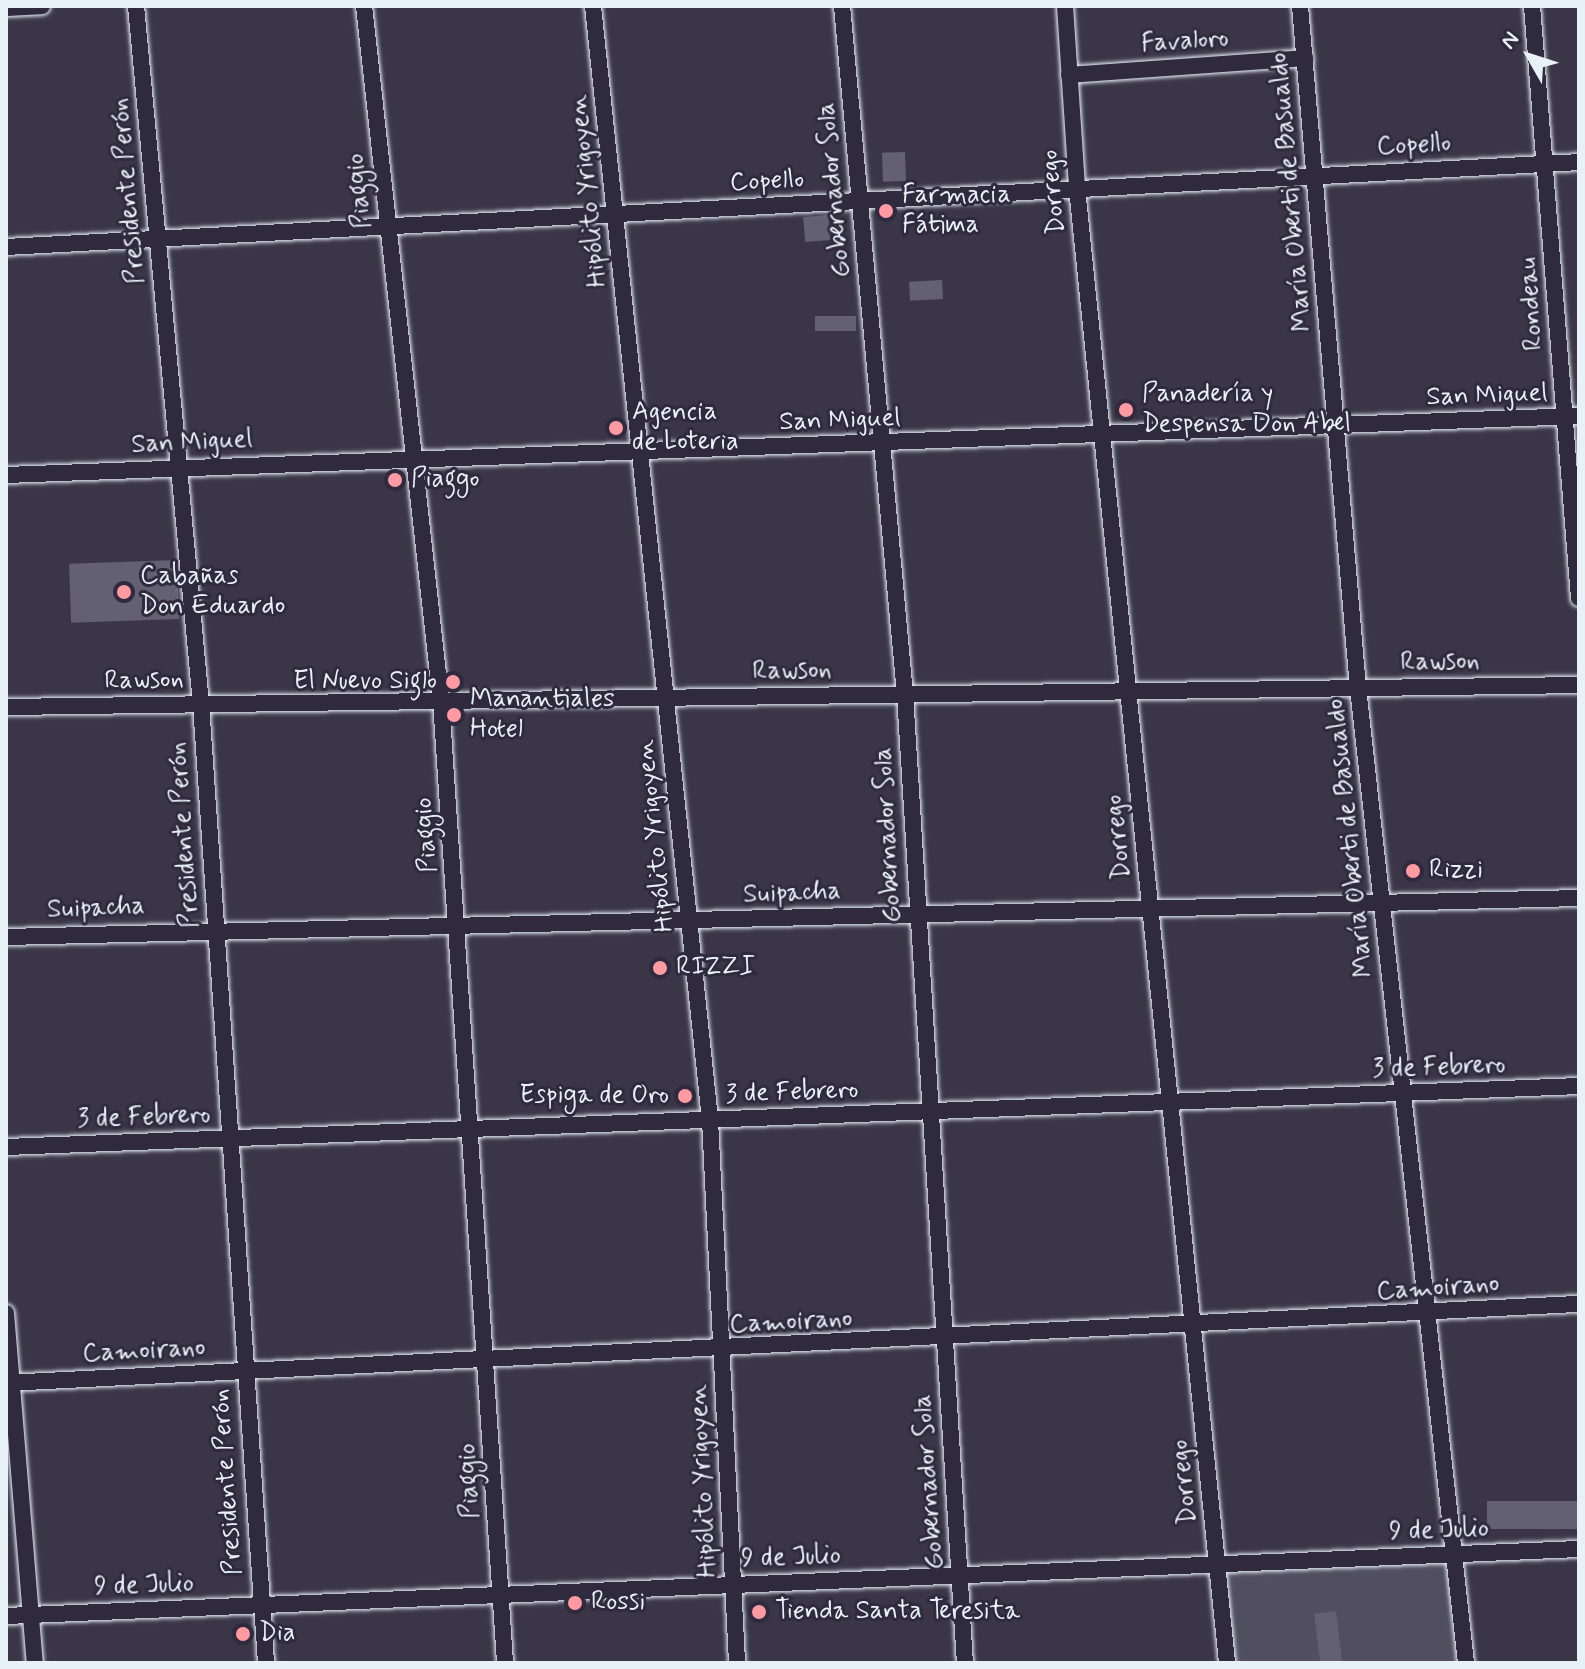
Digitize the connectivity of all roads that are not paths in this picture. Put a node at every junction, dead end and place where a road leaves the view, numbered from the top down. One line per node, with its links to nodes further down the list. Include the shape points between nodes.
1 (42, 6): 9 (street)
2 (136, 6): 19 (street, Presidente Perón)
3 (364, 6): 18 (street, Piaggio)
4 (593, 6): 17 (street, Hipólito Yrigoyen)
5 (842, 6): 16 (street, Gobernador Sola)
6 (1065, 6): 11 (street, Dorrego)
7 (1300, 6): 10 (street, María Oberti de Basualdo)
8 (1532, 6): 13 (street, Rondeau)
9 (6, 8)
10 (1305, 58): 11 (street, Favaloro); 14 (street, María Oberti de Basualdo)
11 (1069, 75): 15 (street, Dorrego)
12 (1579, 162): 13 (street, Copello)
13 (1545, 164): 14 (street, Copello); 21 (street, Rondeau)
14 (1315, 176): 15 (street, Copello); 22 (street, María Oberti de Basualdo)
15 (1077, 188): 16 (street, Copello); 23 (street, Dorrego)
16 (860, 200): 17 (street, Copello); 24 (street, Gobernador Sola)
17 (615, 214): 18 (street, Copello); 25 (street, Hipólito Yrigoyen)
18 (388, 227): 19 (street, Copello); 26 (street, Piaggio)
19 (158, 240): 20 (street, Copello); 27 (street, Presidente Perón)
20 (6, 247)
21 (1572, 416): 22 (street, San Miguel); 29 (street, Rondeau)
22 (1336, 426): 23 (street, San Miguel); 31 (street, María Oberti de Basualdo)
23 (1102, 435): 24 (street, San Miguel); 32 (street, Dorrego)
24 (882, 444): 25 (street, San Miguel); 33 (street, Gobernador Sola)
25 (640, 451): 26 (street, San Miguel); 34 (street, Hipólito Yrigoyen)
26 (413, 457): 27 (street, San Miguel); 35 (street, Piaggio)
27 (179, 467): 28 (street, San Miguel); 36 (street, Presidente Perón)
28 (6, 475)
29 (1579, 598)
30 (1579, 685): 31 (street, Rawson)
31 (1358, 688): 32 (street, Rawson); 39 (street, María Oberti de Basualdo)
32 (1128, 691): 33 (street, Rawson); 40 (street, Dorrego)
33 (905, 694): 34 (street, Rawson); 41 (street, Gobernador Sola)
34 (666, 698): 35 (street, Rawson); 42 (street, Hipólito Yrigoyen)
35 (441, 701): 36 (street, Rawson); 43 (street, Piaggio)
36 (201, 704): 37 (street, Rawson); 44 (street, Presidente Perón)
37 (6, 707)
38 (1579, 898): 39 (street, Suipacha)
39 (1382, 903): 40 (street, Suipacha); 47 (street, María Oberti de Basualdo)
40 (1150, 908): 41 (street, Suipacha); 48 (street, Dorrego)
41 (917, 914): 42 (street, Suipacha); 49 (street, Gobernador Sola)
42 (689, 921): 43 (street, Suipacha); 50 (street, Hipólito Yrigoyen)
43 (457, 922): 44 (street, Suipacha); 51 (street, Piaggio)
44 (215, 928): 45 (street, Suipacha); 52 (street, Presidente Perón)
45 (6, 937)
46 (1579, 1086): 47 (street, 3 de Febrero)
47 (1403, 1093): 48 (street, 3 de Febrero); 56 (street, María Oberti de Basualdo)
48 (1170, 1102): 49 (street, 3 de Febrero); 57 (street, Dorrego)
49 (928, 1111): 50 (street, 3 de Febrero); 58 (street, Gobernador Sola)
50 (710, 1120): 51 (street, 3 de Febrero); 59 (street, Hipólito Yrigoyen)
51 (473, 1129): 52 (street, 3 de Febrero); 60 (street, Piaggio)
52 (229, 1138): 53 (street, 3 de Febrero); 61 (street, Presidente Perón)
53 (6, 1147)
54 (1579, 1304): 56 (street, Camoirano)
55 (6, 1313): 62 (street)
56 (1427, 1315): 57 (street, Camoirano); 64 (street, María Oberti de Basualdo)
57 (1193, 1327): 58 (street, Camoirano); 65 (street, Dorrego)
58 (944, 1339): 59 (street, Camoirano); 66 (street, Gobernador Sola)
59 (722, 1350): 60 (street, Camoirano); 67 (street, Hipólito Yrigoyen)
60 (487, 1361): 61 (street, Camoirano); 68 (street, Piaggio)
61 (245, 1372): 62 (street, Camoirano); 69 (street, Presidente Perón)
62 (10, 1382): 70 (street)
63 (1579, 1549): 64 (street, 9 de Julio)
64 (1454, 1554): 65 (street, 9 de Julio); 78 (street, María Oberti de Basualdo)
65 (1217, 1564): 66 (street, 9 de Julio); 77 (street, Dorrego)
66 (960, 1575): 67 (street, 9 de Julio); 76 (street, Gobernador Sola)
67 (734, 1585): 68 (street, 9 de Julio); 75 (street, Hipólito Yrigoyen)
68 (501, 1595): 69 (street, 9 de Julio); 74 (street, Piaggio)
69 (261, 1605): 70 (street, 9 de Julio); 73 (street, Presidente Perón)
70 (31, 1615): 71 (street, 9 de Julio); 72 (street)
71 (6, 1616)
72 (35, 1663)
73 (266, 1663)
74 (505, 1663)
75 (737, 1663)
76 (965, 1663)
77 (1227, 1663)
78 (1466, 1663)

